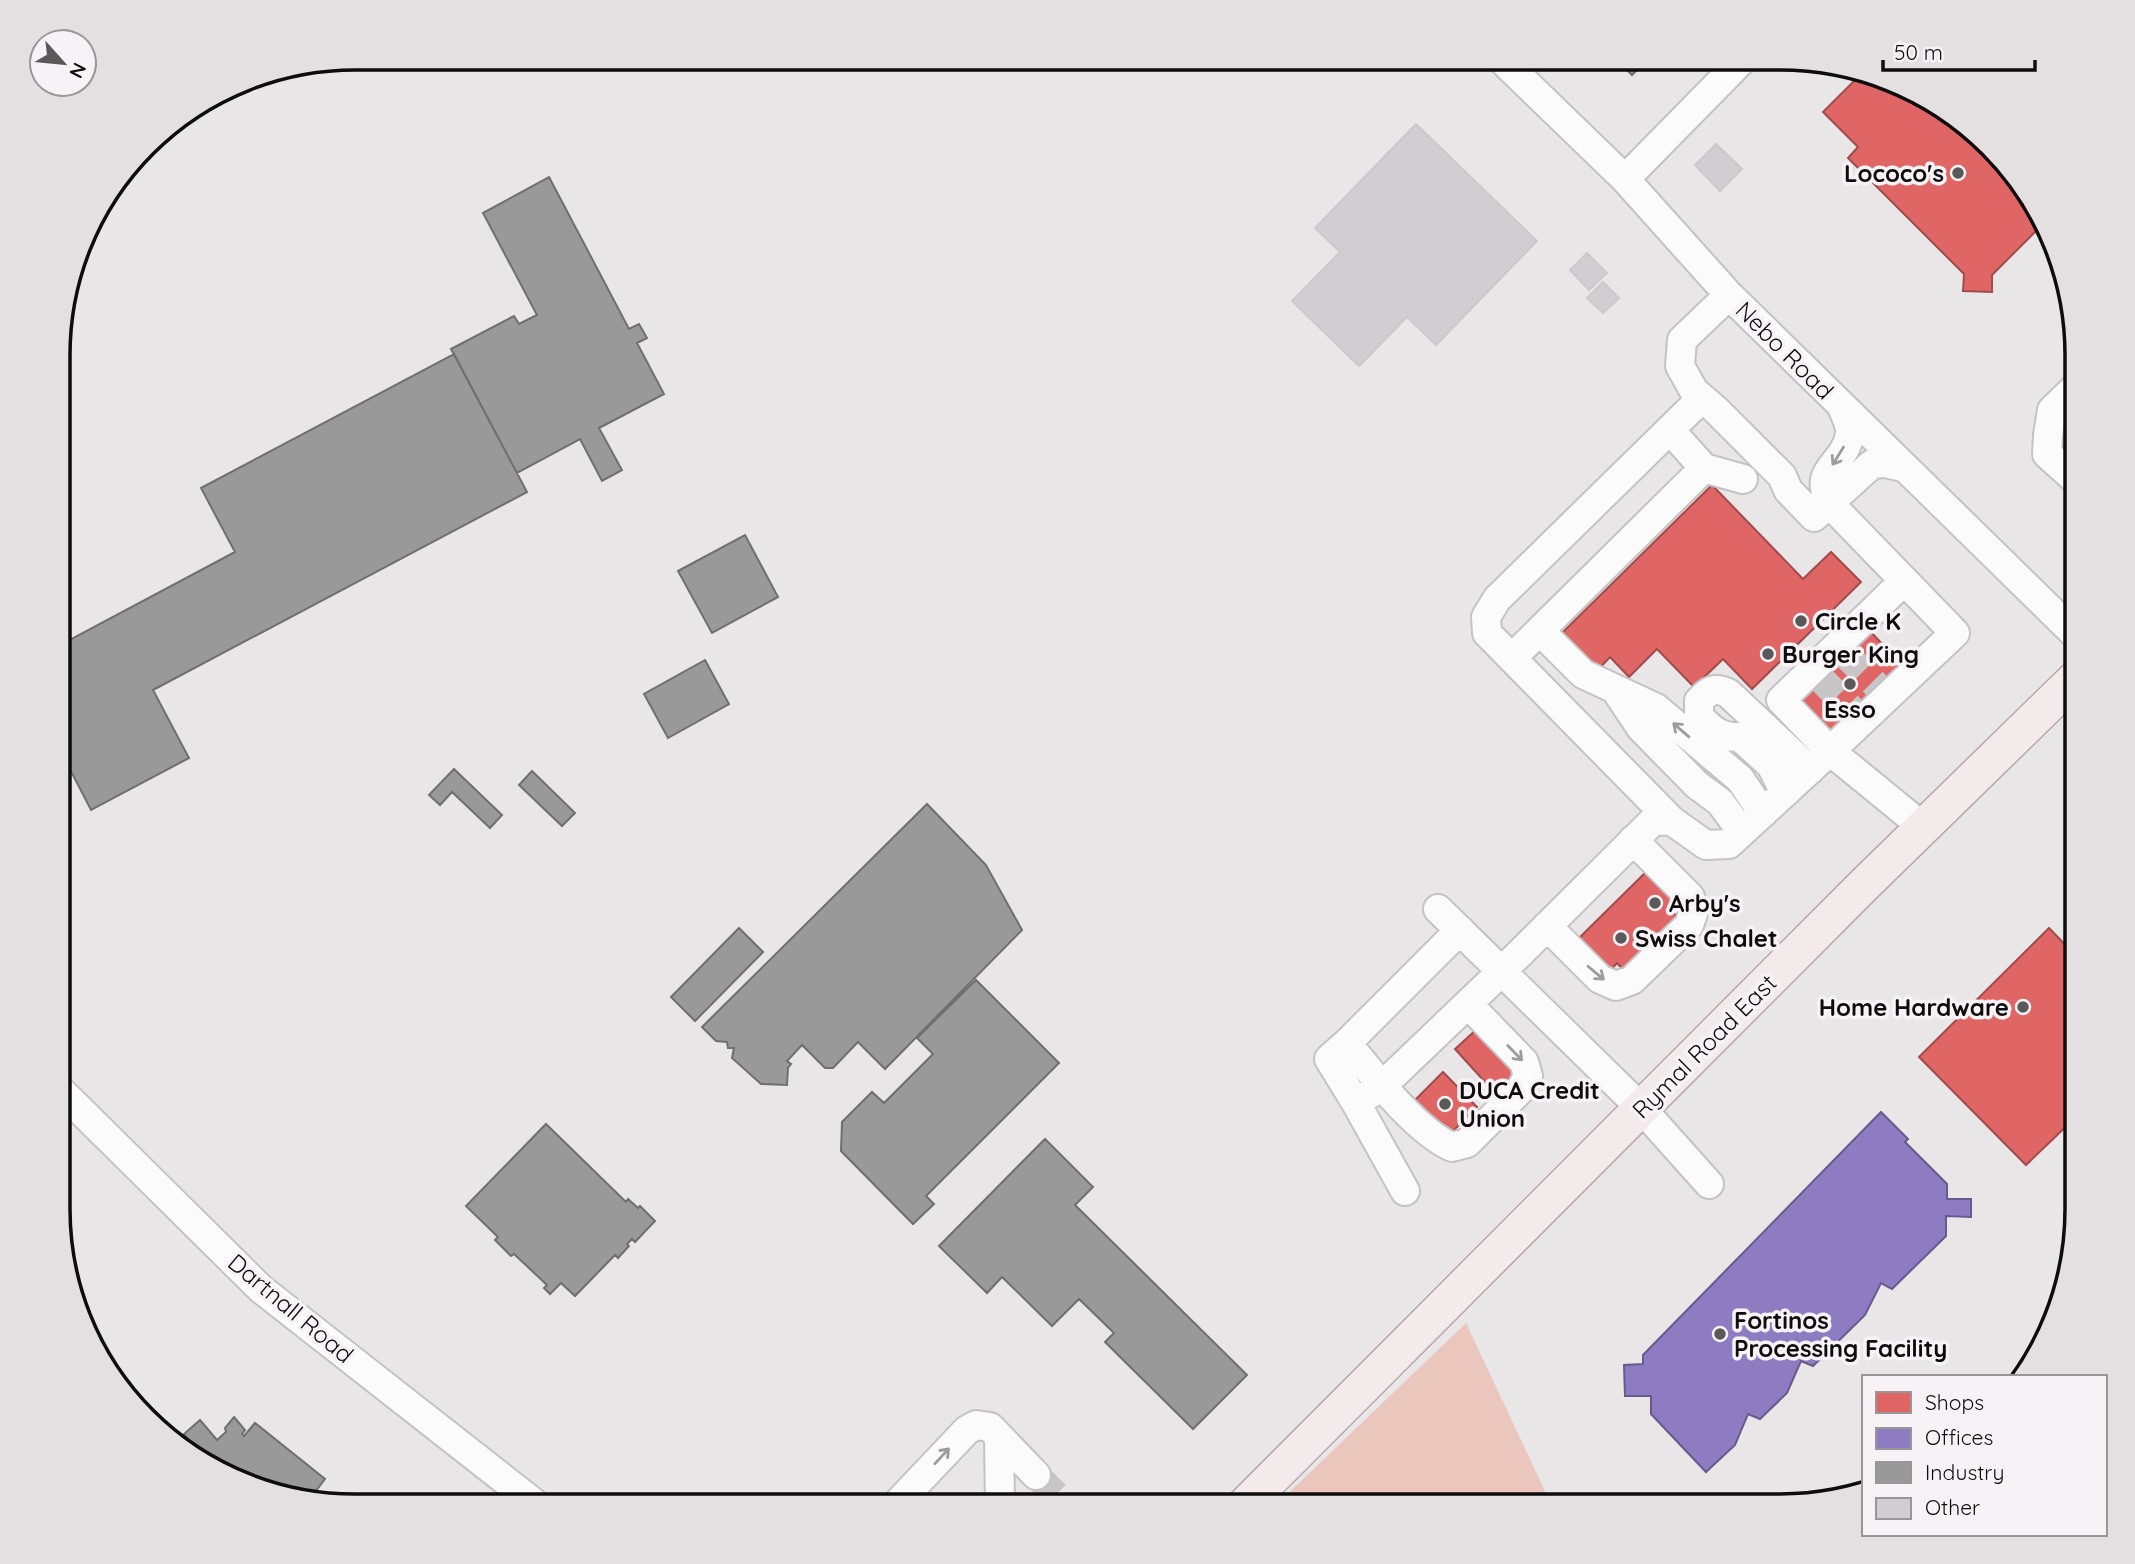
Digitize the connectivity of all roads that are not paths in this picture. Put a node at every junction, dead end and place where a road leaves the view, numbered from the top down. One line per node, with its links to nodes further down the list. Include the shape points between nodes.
1 (1512, 70): 3 (street, Nebo Road)
2 (1732, 70): 3 (street)
3 (1625, 179): 4 (street, Nebo Road)
4 (1728, 295): 5 (street, via 1682,341 1680,366); 7 (street, Nebo Road)
5 (1702, 398): 10 (street); 15 (street, via 1782,476 1788,490 1814,517)
6 (2065, 398): 9 (street, via 2052,410)
7 (1842, 407): 11 (street, Nebo Road); 15 (street, one-way to 15, via 1850,432 1841,455 1825,475 1823,490)
8 (2065, 415): 9 (street)
9 (2050, 422): 13 (street, via 2048,454)
10 (1670, 430): 12 (street); 19 (street, via 1497,599 1486,617 1487,633)
11 (1903, 467): 15 (street, via 1872,464); 17 (street, Nebo Road)
12 (1704, 468): 14 (street); 18 (street)
13 (2065, 470)
14 (1743, 479)
15 (1830, 504): 16 (street)
16 (1903, 581): 22 (street, via 1840,649); 25 (street, via 1955,633)
17 (2065, 624)
18 (1541, 632): 19 (street); 20 (street, via 1583,674)
19 (1512, 658): 28 (street)
20 (1615, 689): 24 (street, one-way to 20); 30 (street, via 1641,728 1720,802)
21 (2065, 689): 29 (main road, Rymal Road East)
22 (1781, 700): 23 (street); 25 (street)
23 (1760, 722): 24 (street, via 1728,693 1709,690 1699,701 1699,716); 25 (street)
24 (1719, 746): 26 (street, via 1740,737 1772,765); 27 (street)
25 (1820, 760): 26 (street); 29 (street)
26 (1783, 786): 27 (street)
27 (1763, 813): 30 (street)
28 (1672, 821): 30 (street, via 1706,845 1729,844); 31 (street, via 1654,820)
29 (1923, 827): 41 (main road, Rymal Road East)
30 (1742, 832)
31 (1633, 840): 33 (street); 33 (street, one-way to 31, via 1600,979 1616,986 1632,980 1689,925 1695,910 1690,897)
32 (1438, 909): 34 (street)
33 (1547, 926): 35 (street)
34 (1460, 930): 35 (street); 37 (street)
35 (1502, 971): 36 (street); 41 (street)
36 (1468, 1004): 38 (street); 38 (street, one-way to 38, via 1524,1062 1528,1076 1521,1089 1466,1143 1452,1147 1438,1141)
37 (1347, 1043): 38 (street); 40 (street, via 1329,1059)
38 (1382, 1086): 40 (street)
39 (70, 1100): 46 (street, Dartnall Road, via 261,1289)
40 (1356, 1103): 43 (street)
41 (1642, 1110): 42 (street); 49 (main road, Rymal Road East)
42 (1709, 1184)
43 (1405, 1191)
44 (999, 1437): 45 (street); 47 (street, one-way to 44, via 967,1430 976,1425 990,1427); 48 (street)
45 (1036, 1475)
46 (523, 1494)
47 (906, 1494)
48 (1000, 1494)
49 (1256, 1494)

